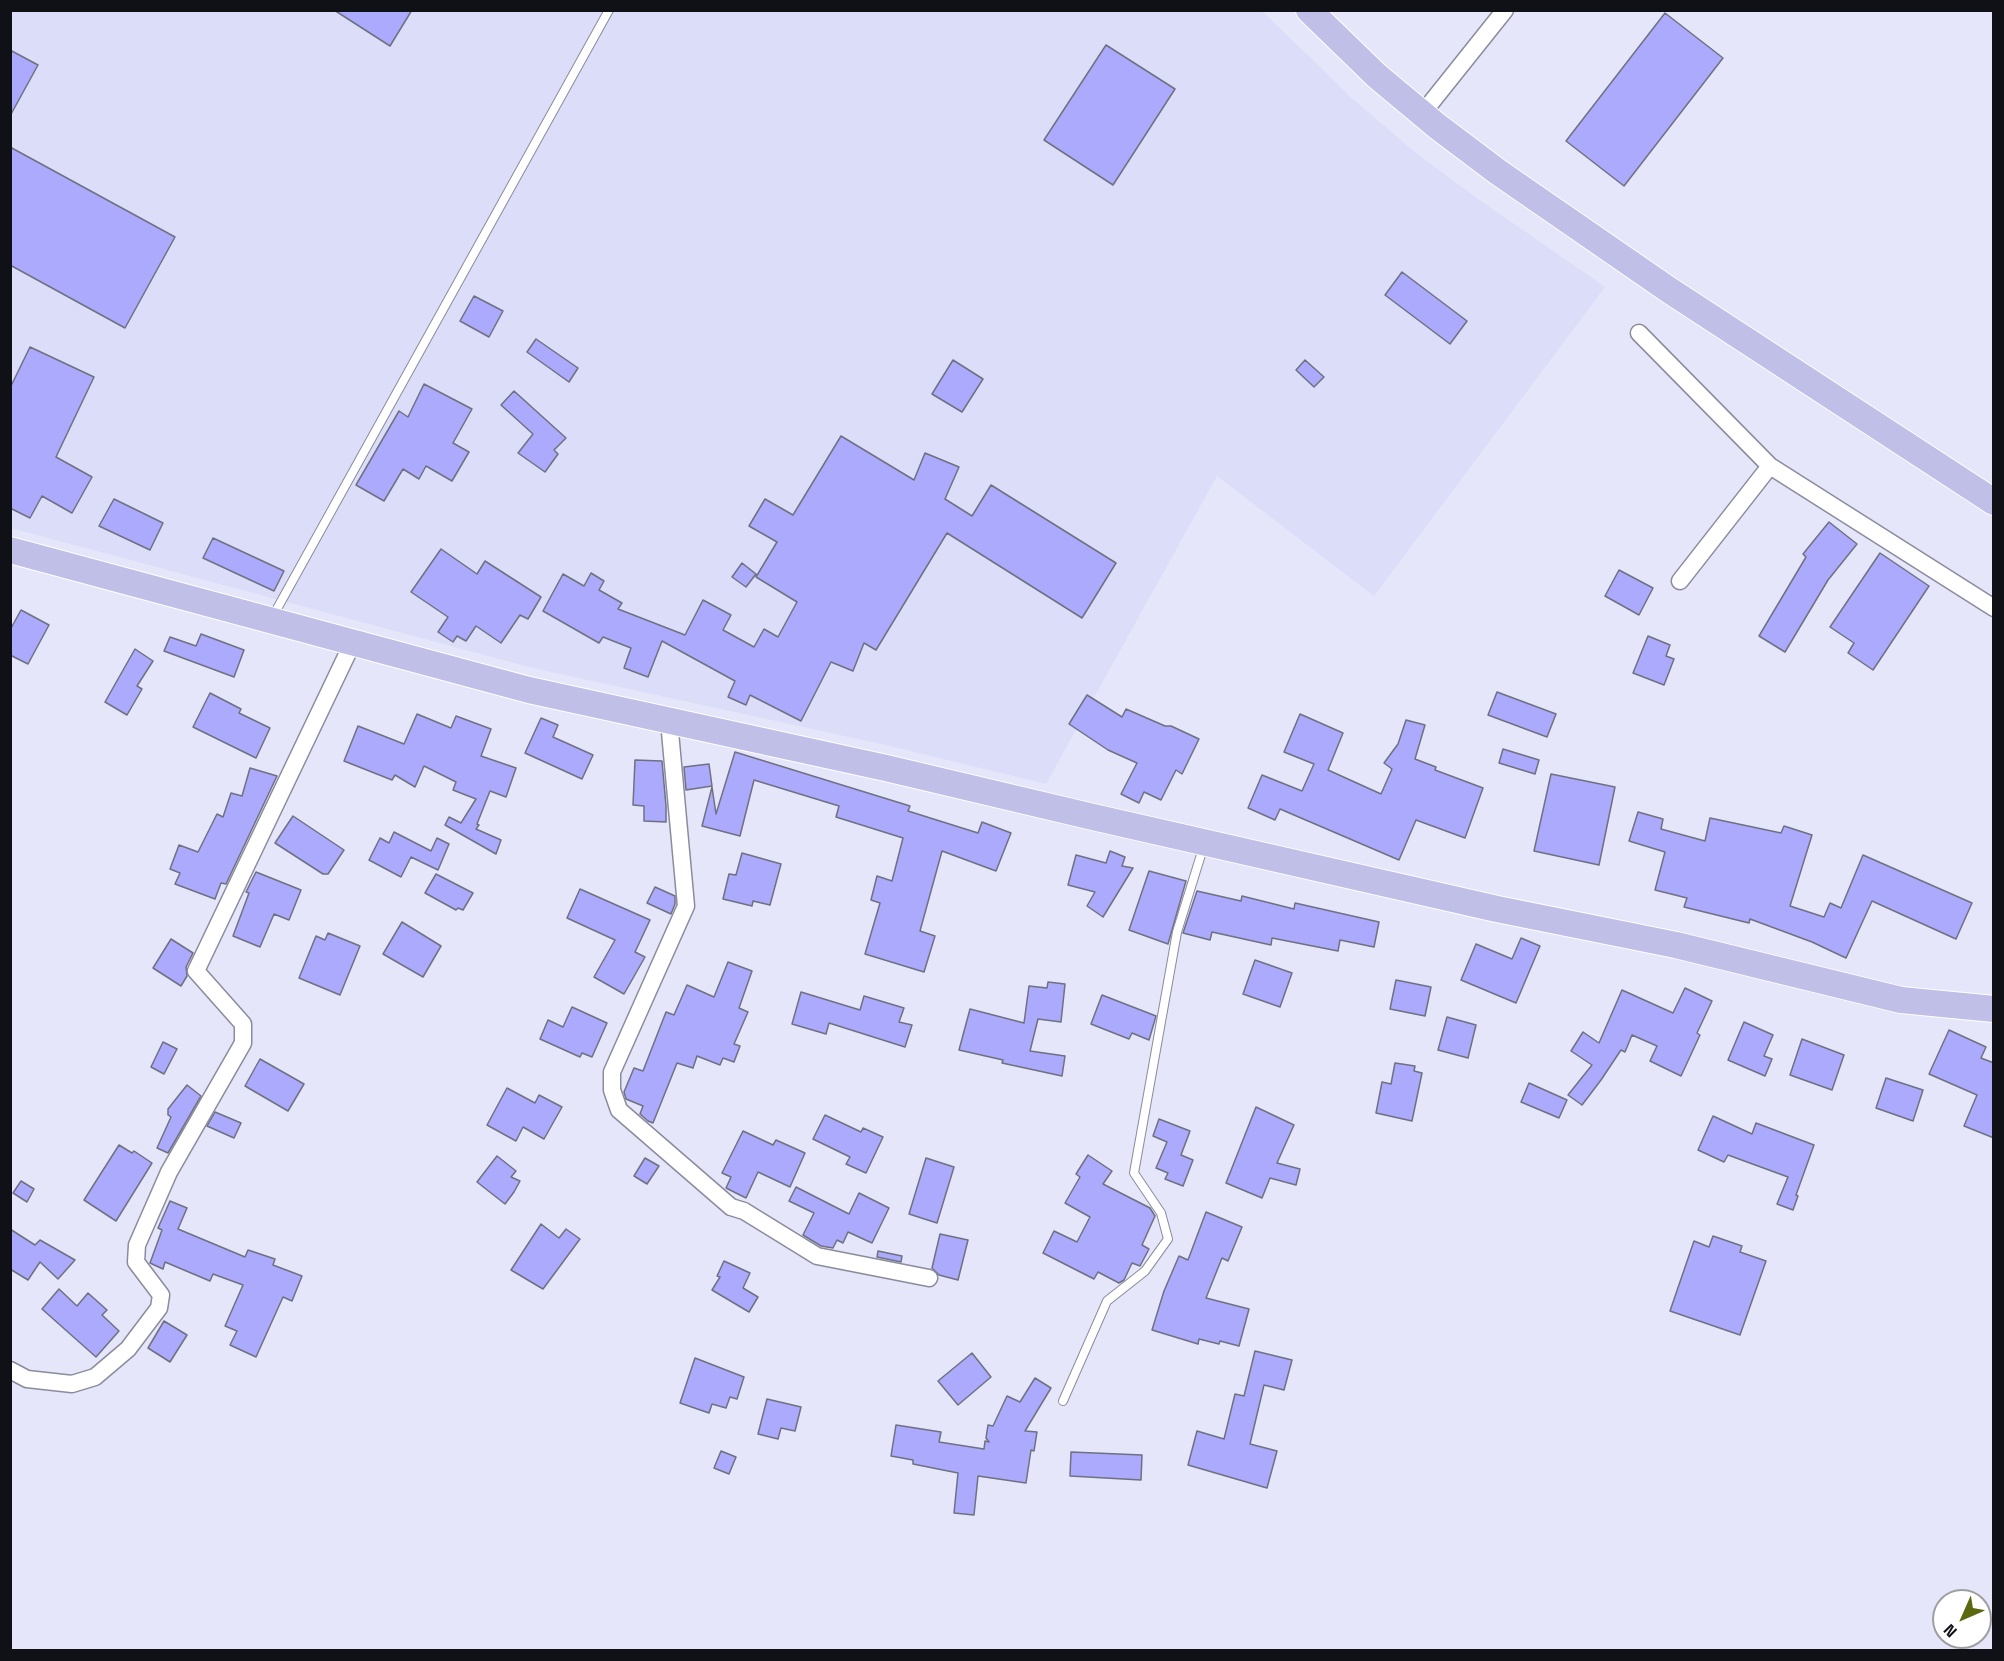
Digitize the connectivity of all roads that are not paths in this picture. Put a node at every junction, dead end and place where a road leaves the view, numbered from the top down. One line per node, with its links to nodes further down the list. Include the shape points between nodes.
1 (609, 10): 11 (lane)
2 (1309, 10): 4 (main road)
3 (1505, 10): 4 (street)
4 (1422, 114): 7 (main road, via 1498,172 1669,290)
5 (1639, 333): 6 (street)
6 (1770, 466): 9 (street); 10 (street)
7 (1994, 502)
8 (10, 550): 11 (main road)
9 (1680, 581)
10 (1994, 608)
11 (271, 619): 12 (main road)
12 (353, 642): 13 (main road, via 529,690); 17 (street, via 196,971 243,1024 243,1043 169,1172 137,1245 136,1262 161,1295 159,1308 128,1349 95,1377 72,1384 27,1379)
13 (669, 721): 14 (main road); 16 (street, via 686,906 612,1072 612,1090 620,1110 731,1207 818,1256)
14 (1205, 842): 15 (main road, via 1497,909 1676,945 1901,1000); 18 (lane, via 1177,932 1134,1173 1161,1214 1168,1239 1145,1271 1107,1301)
15 (1994, 1009)
16 (929, 1278)
17 (10, 1370)
18 (1063, 1401)

